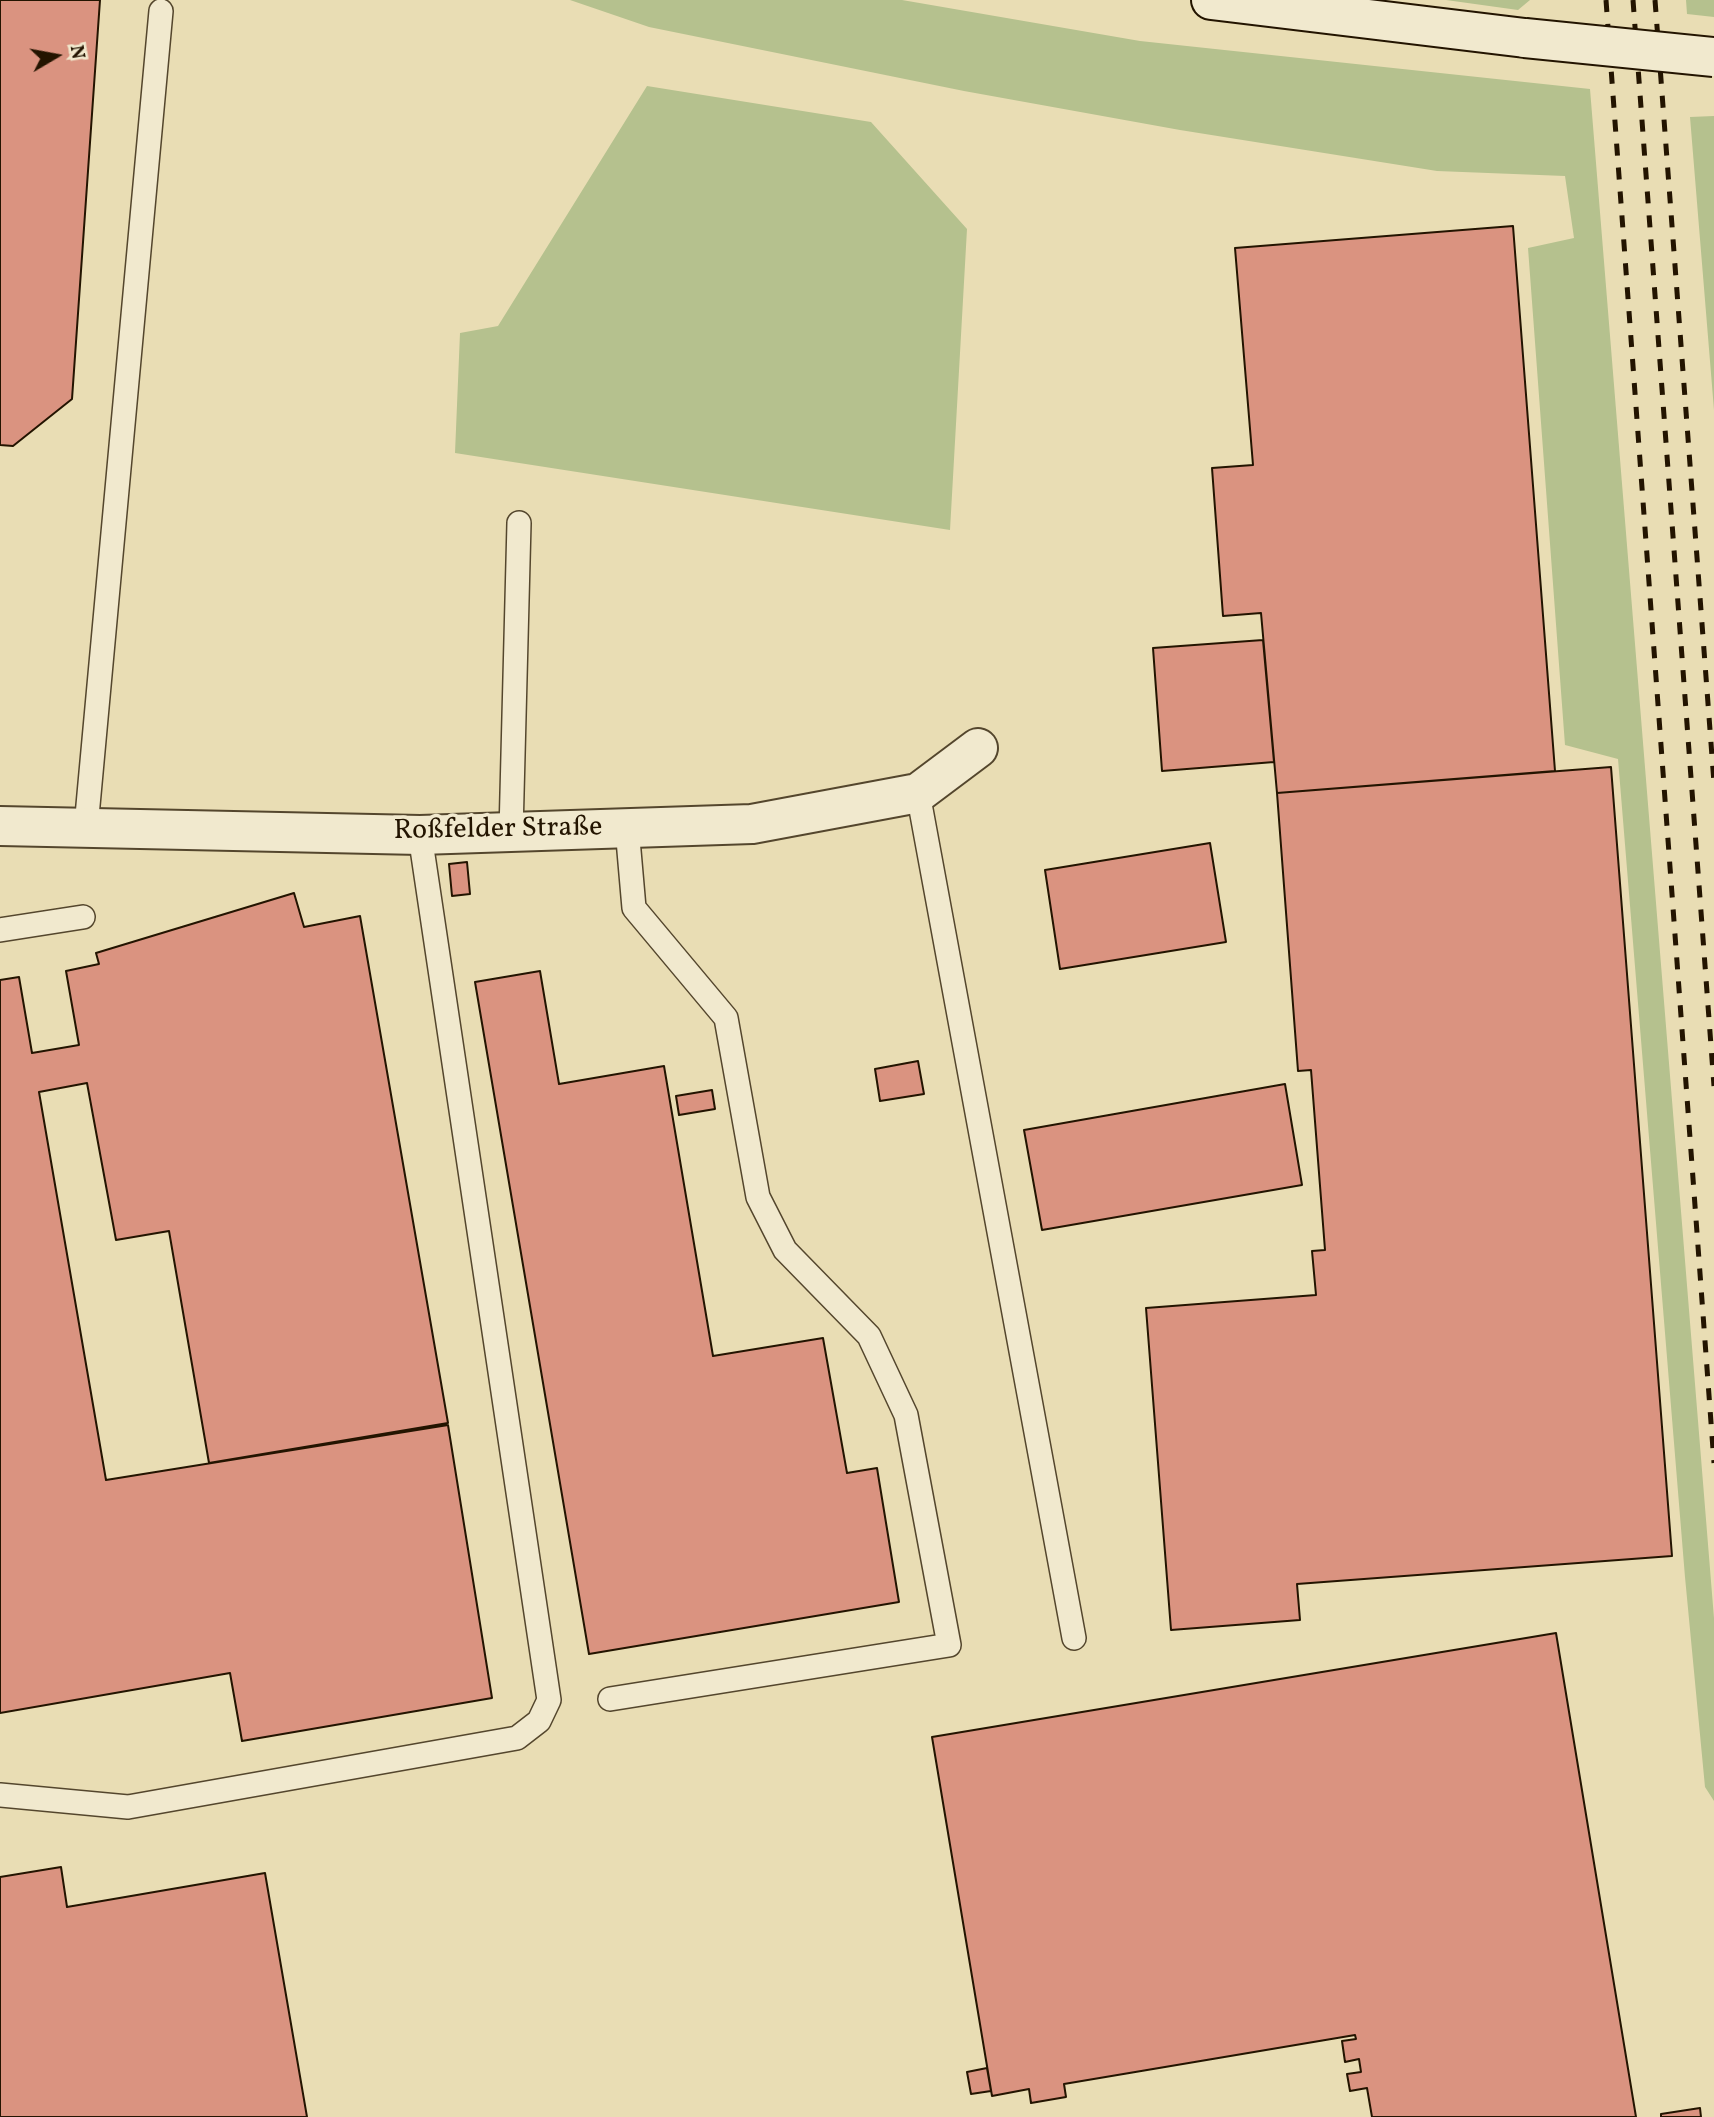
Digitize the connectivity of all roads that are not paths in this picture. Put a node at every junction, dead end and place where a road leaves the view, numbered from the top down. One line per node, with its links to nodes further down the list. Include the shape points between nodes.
1 (1212, 0): 3 (street, bridge)
2 (161, 11): 8 (lane)
3 (1714, 57)
4 (519, 523): 10 (lane)
5 (978, 748): 6 (street, Roßfelder Straße)
6 (918, 793): 9 (street, Roßfelder Straße, via 752,824); 14 (lane)
7 (0, 826): 8 (street, Roßfelder Straße)
8 (86, 827): 11 (street, Roßfelder Straße)
9 (627, 828): 10 (street, Roßfelder Straße); 15 (lane, via 634,908 726,1018 758,1197 785,1250 869,1336 906,1415 948,1645)
10 (511, 832): 11 (street, Roßfelder Straße)
11 (420, 835): 16 (lane, via 549,1700 540,1721 517,1738 128,1807)
12 (83, 917): 13 (lane)
13 (0, 930)
14 (1074, 1638)
15 (610, 1699)
16 (0, 1795)

